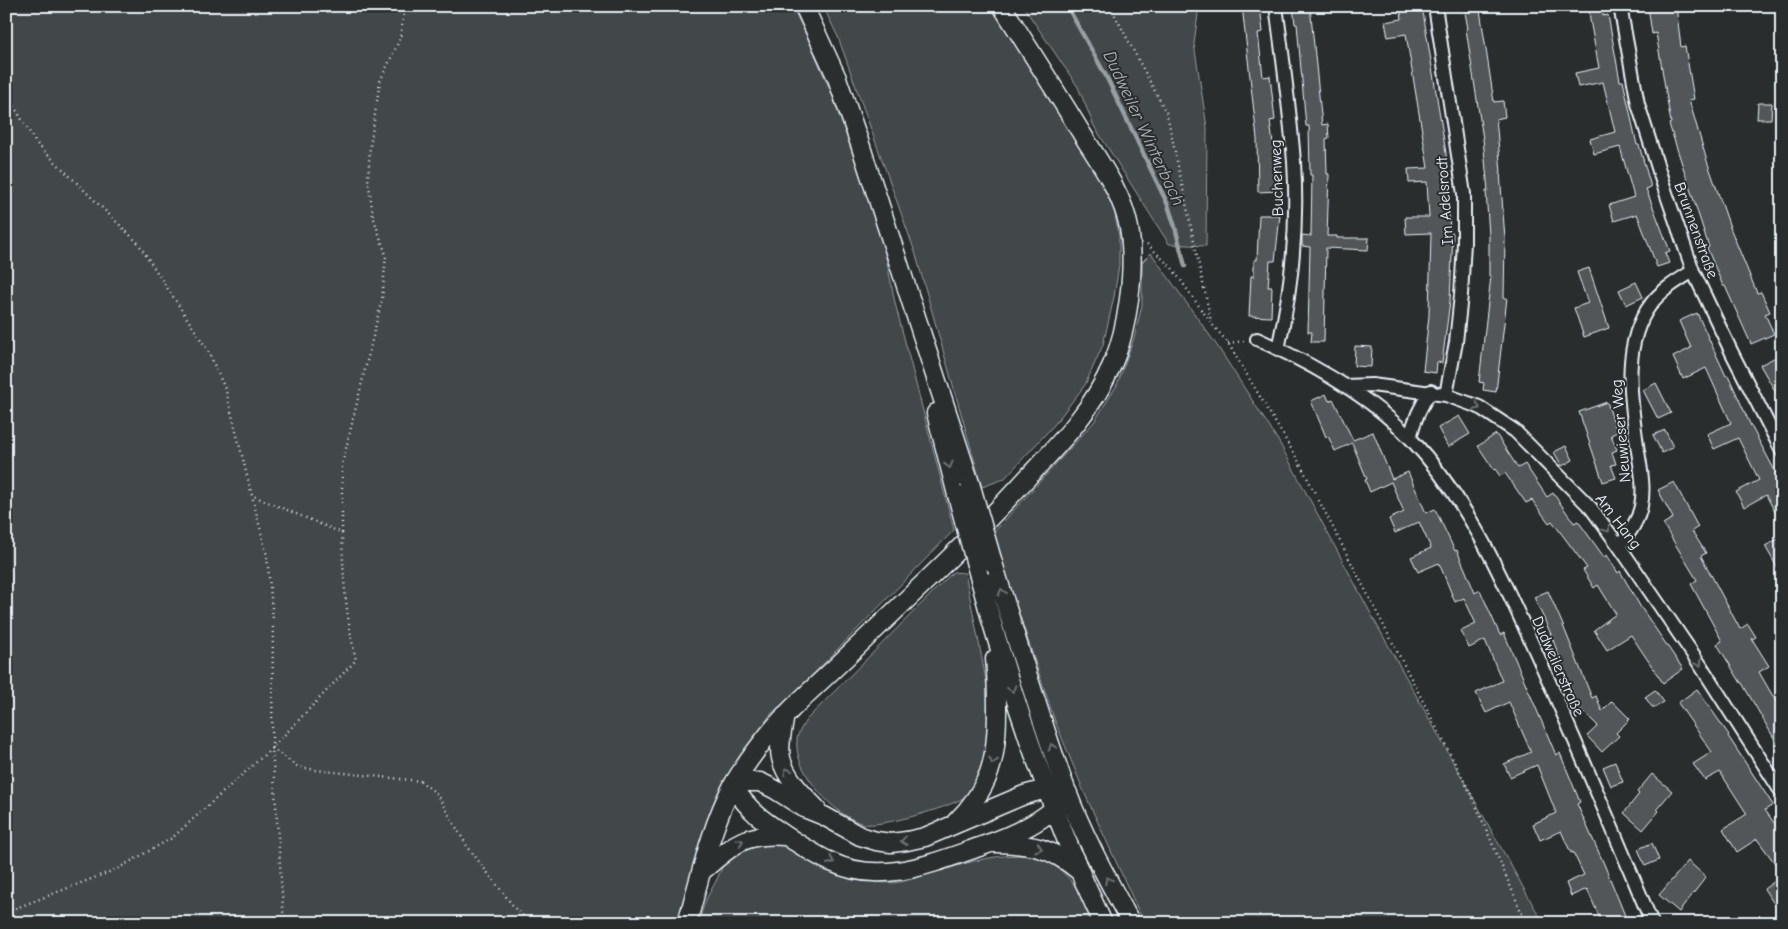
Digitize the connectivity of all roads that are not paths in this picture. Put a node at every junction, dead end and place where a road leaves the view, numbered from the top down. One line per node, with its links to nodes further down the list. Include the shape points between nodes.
1 (804, 6): 6 (main road, via 837,78)
2 (1002, 6): 17 (main road, via 1120,199 1129,228 1131,270 1122,337 1101,387 1075,427 999,509)
3 (1276, 6): 9 (street, Buchenweg, via 1294,163 1295,205 1291,282)
4 (1435, 6): 12 (street, Im Adelsrodt, via 1464,194 1461,295)
5 (1620, 6): 7 (street, Brunnenstraße, via 1638,104)
6 (894, 248): 16 (main road, one-way to 16, bridge); 20 (main road, one-way to 6, bridge)
7 (1693, 271): 14 (street, Brunnenstraße); 15 (street, Neuwieser Weg, via 1651,304 1638,328 1631,355 1630,392 1642,482 1641,506 1634,526)
8 (1257, 339): 9 (street, Dudweilerstraße)
9 (1278, 348): 10 (street, Dudweilerstraße)
10 (1345, 386): 11 (street, Am Hang, via 1372,385); 13 (street, Dudweilerstraße, via 1380,410)
11 (1430, 392): 12 (street, Am Hang); 13 (street, via 1414,420)
12 (1446, 395): 15 (street, Am Hang, one-way to 15, via 1479,407 1515,431 1591,508)
13 (1410, 438): 32 (street, Dudweilerstraße, via 1457,495 1502,579 1591,775)
14 (1782, 451)
15 (1619, 546): 21 (street, Am Hang, one-way to 21)
16 (988, 609): 19 (main road, one-way to 19); 24 (main road, one-way to 24, via 997,679 994,759 979,793)
17 (785, 715): 18 (main road); 23 (main road, one-way to 17, via 804,797 784,768 780,750)
18 (732, 786): 23 (main road, via 760,782); 25 (main road, via 753,813); 27 (main road)
19 (1046, 790): 20 (main road); 22 (main road); 24 (main road, via 1024,795)
20 (1068, 793): 22 (main road); 31 (main road, one-way to 20)
21 (1782, 793)
22 (1054, 809): 26 (main road, via 1042,819); 28 (main road)
23 (824, 816): 24 (main road, one-way to 23, via 925,837 891,843 860,836)
24 (950, 827)
25 (789, 837): 26 (main road, one-way to 26, via 832,862 853,870 877,872 923,867); 27 (main road, one-way to 25, via 743,840 760,836)
26 (992, 843): 28 (main road, one-way to 28, via 1035,846 1053,852)
27 (702, 872): 29 (main road)
28 (1080, 872): 30 (main road)
29 (688, 923)
30 (1103, 923)
31 (1130, 923)
32 (1652, 923)

